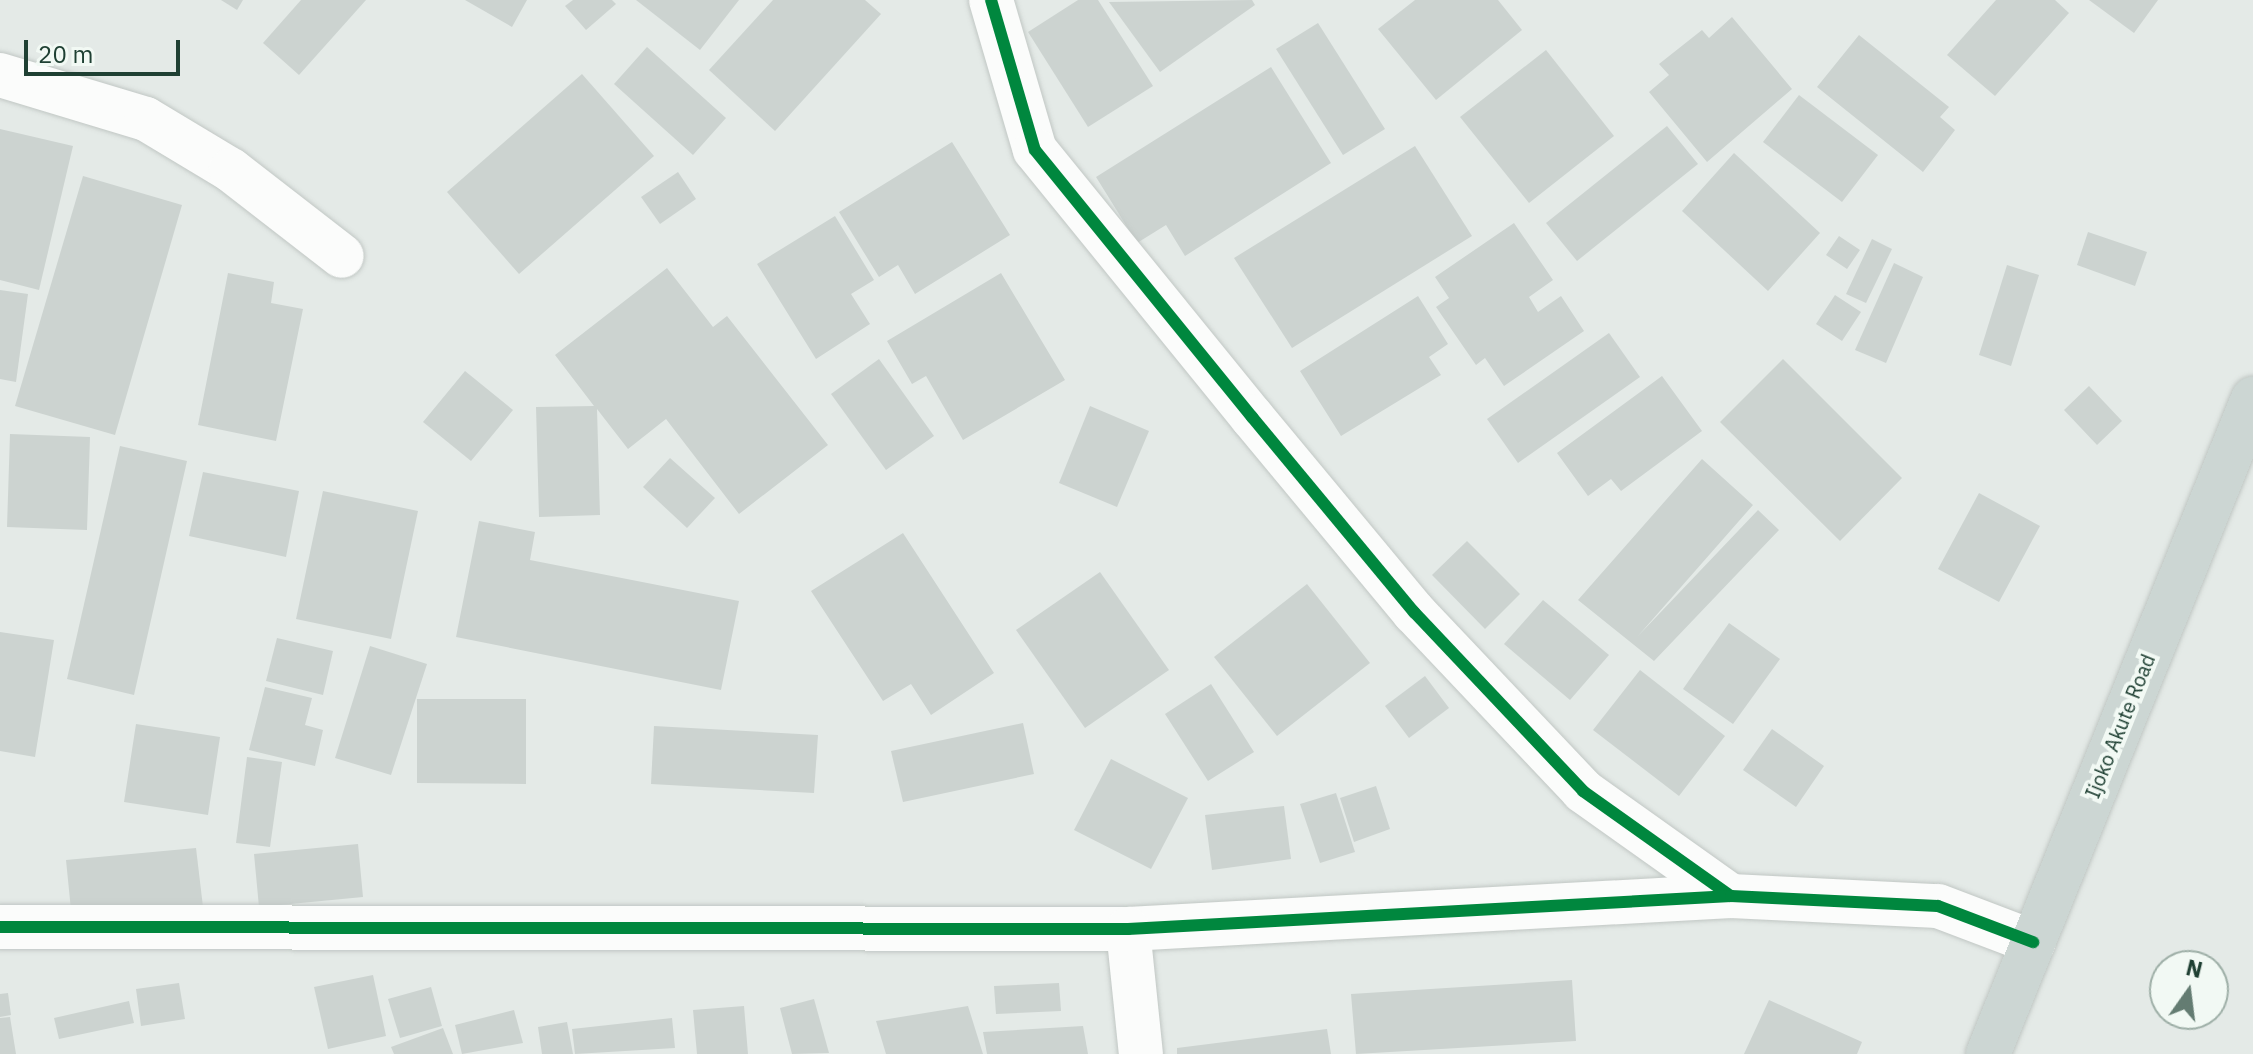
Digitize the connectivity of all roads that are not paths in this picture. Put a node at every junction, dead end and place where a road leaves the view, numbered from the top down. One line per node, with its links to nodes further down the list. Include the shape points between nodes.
1 (991, 0): 5 (street, via 1035,150 1262,429 1414,612 1583,791)
2 (0, 75): 3 (street, via 146,119 231,170)
3 (342, 256)
4 (2251, 410): 8 (main road, Ijoko Akute Road)
5 (1731, 896): 7 (street); 8 (street, via 1938,906)
6 (0, 927): 7 (street)
7 (1128, 929): 9 (street)
8 (2033, 942): 10 (main road, Ijoko Akute Road)
9 (1141, 1054)
10 (1988, 1054)

